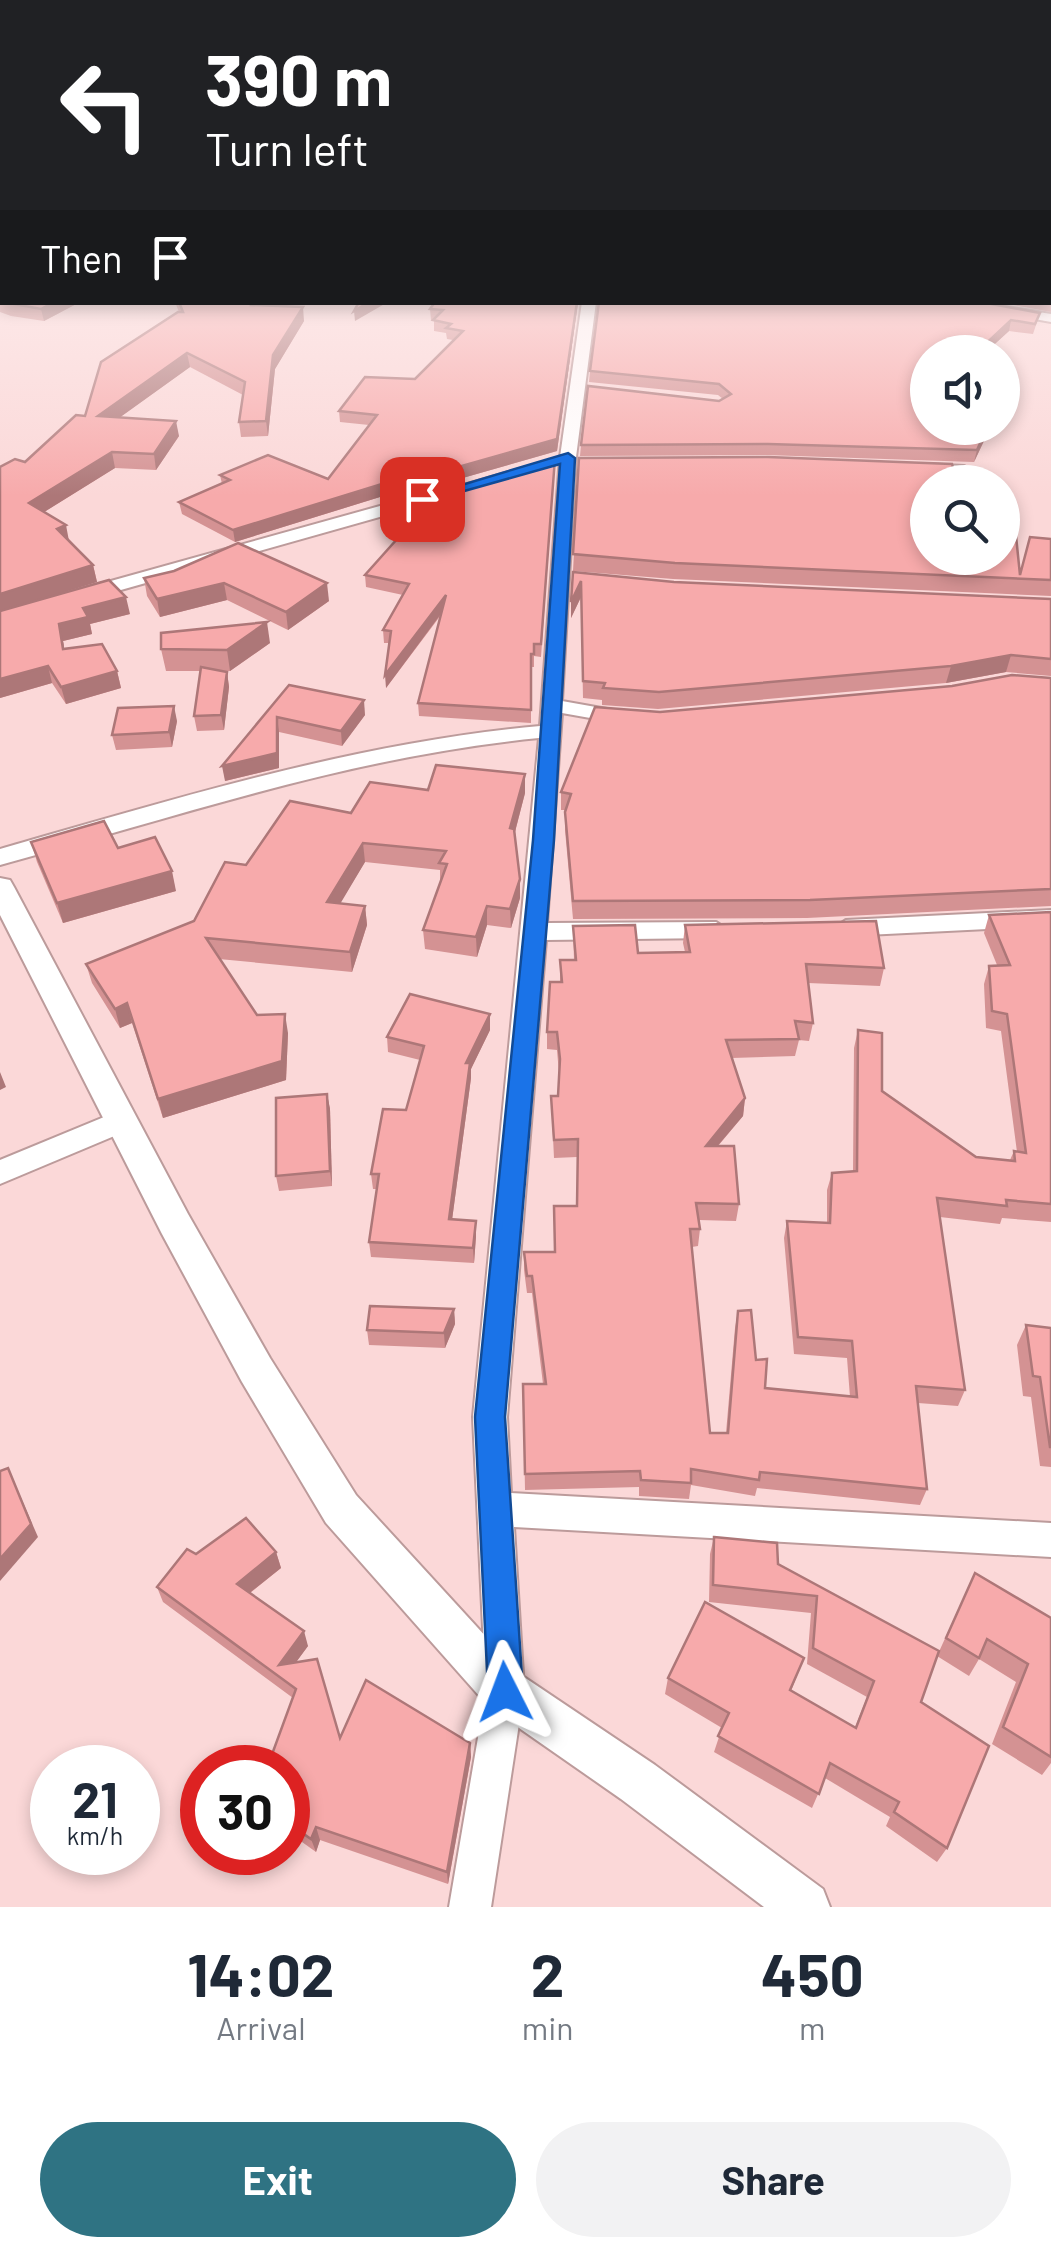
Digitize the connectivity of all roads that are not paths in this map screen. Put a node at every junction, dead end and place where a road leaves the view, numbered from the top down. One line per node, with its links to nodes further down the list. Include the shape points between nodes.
1 (588, 318): 6 (street, via 585,390 568,463 569,579)
2 (904, 469): 3 (street)
3 (910, 469)
4 (473, 484): 5 (street)
5 (56, 603)
6 (550, 718): 7 (street); 8 (street, via 227,793); 13 (street)
7 (640, 719)
8 (0, 857)
9 (0, 887): 14 (street)
10 (1051, 918): 11 (street)
11 (826, 929)
12 (749, 930): 13 (street)
13 (535, 932): 16 (street, via 490,1417)
14 (121, 1121): 15 (street); 18 (street, via 256,1370 341,1509)
15 (0, 1172)
16 (495, 1509): 17 (street); 18 (street)
17 (1051, 1540)
18 (505, 1692): 19 (street); 20 (street)
19 (470, 1907)
20 (805, 1907)

